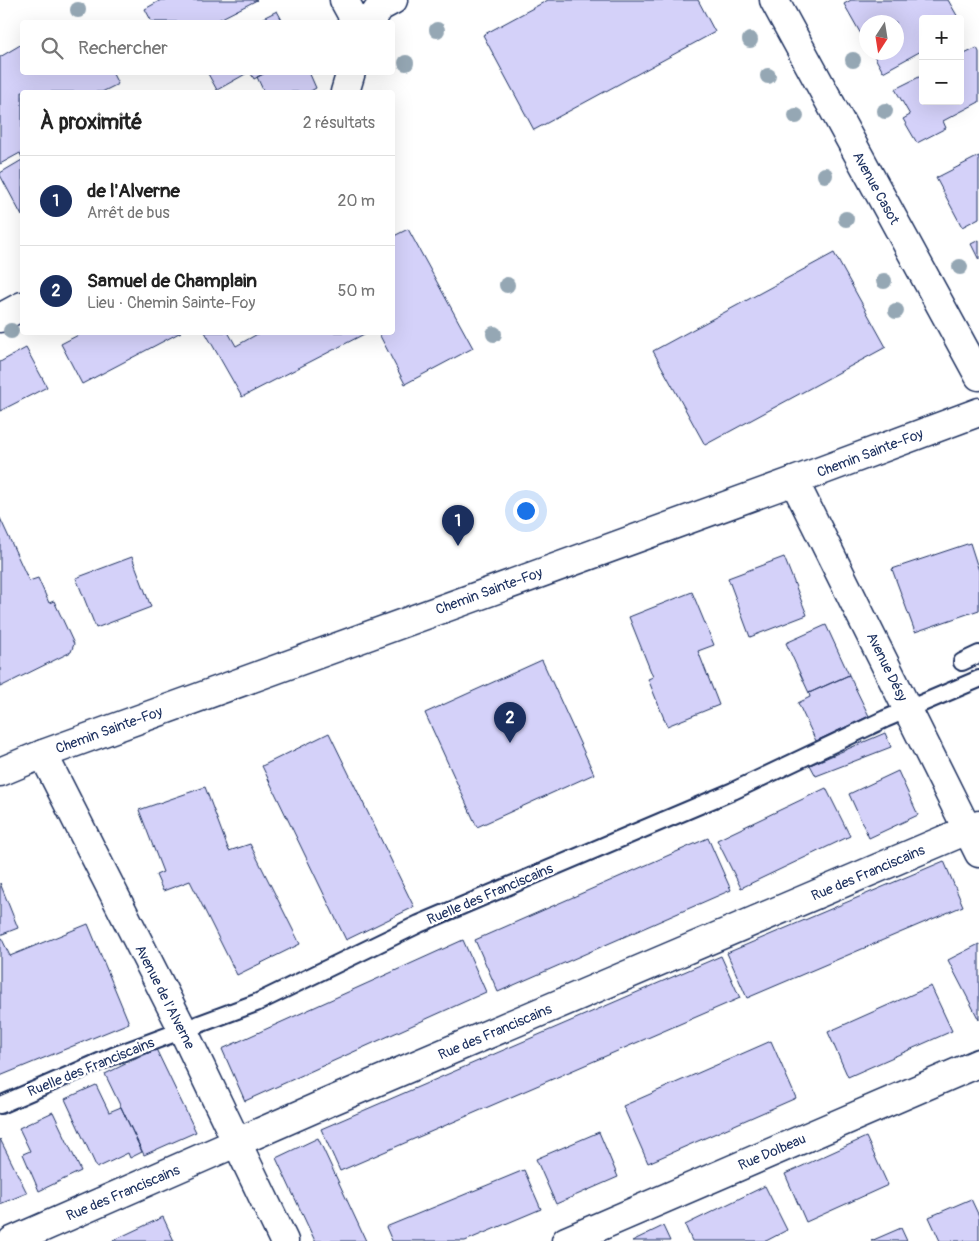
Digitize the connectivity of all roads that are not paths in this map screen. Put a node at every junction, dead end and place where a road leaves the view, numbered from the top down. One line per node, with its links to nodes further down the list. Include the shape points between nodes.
1 (344, 0): 4 (street)
2 (393, 0): 5 (street, via 380,7)
3 (774, 0): 10 (street, Avenue Casot)
4 (355, 20)
5 (371, 20)
6 (350, 75): 7 (street)
7 (346, 90)
8 (20, 307): 9 (street)
9 (0, 318)
10 (979, 376)
11 (979, 412): 12 (street, Chemin Sainte-Foy)
12 (794, 481): 16 (street, Avenue Désy); 17 (street, Chemin Sainte-Foy)
13 (979, 654): 14 (lane)
14 (962, 662)
15 (979, 680): 16 (lane, Ruelle des Franciscains)
16 (908, 710): 19 (street, Avenue Désy); 20 (lane, Ruelle des Franciscains, via 733,791 419,924 256,1003)
17 (44, 754): 18 (street, Chemin Sainte-Foy); 20 (street, Avenue de l'Alverne)
18 (0, 772)
19 (975, 836): 23 (street, Rue des Franciscains)
20 (182, 1030): 22 (lane, Ruelle des Franciscains); 23 (street, Avenue de l'Alverne)
21 (979, 1063): 26 (street, Rue Dolbeau)
22 (0, 1105)
23 (237, 1144): 24 (street, Rue des Franciscains); 25 (street, Avenue de l'Alverne)
24 (12, 1241)
25 (284, 1241)
26 (566, 1241)

